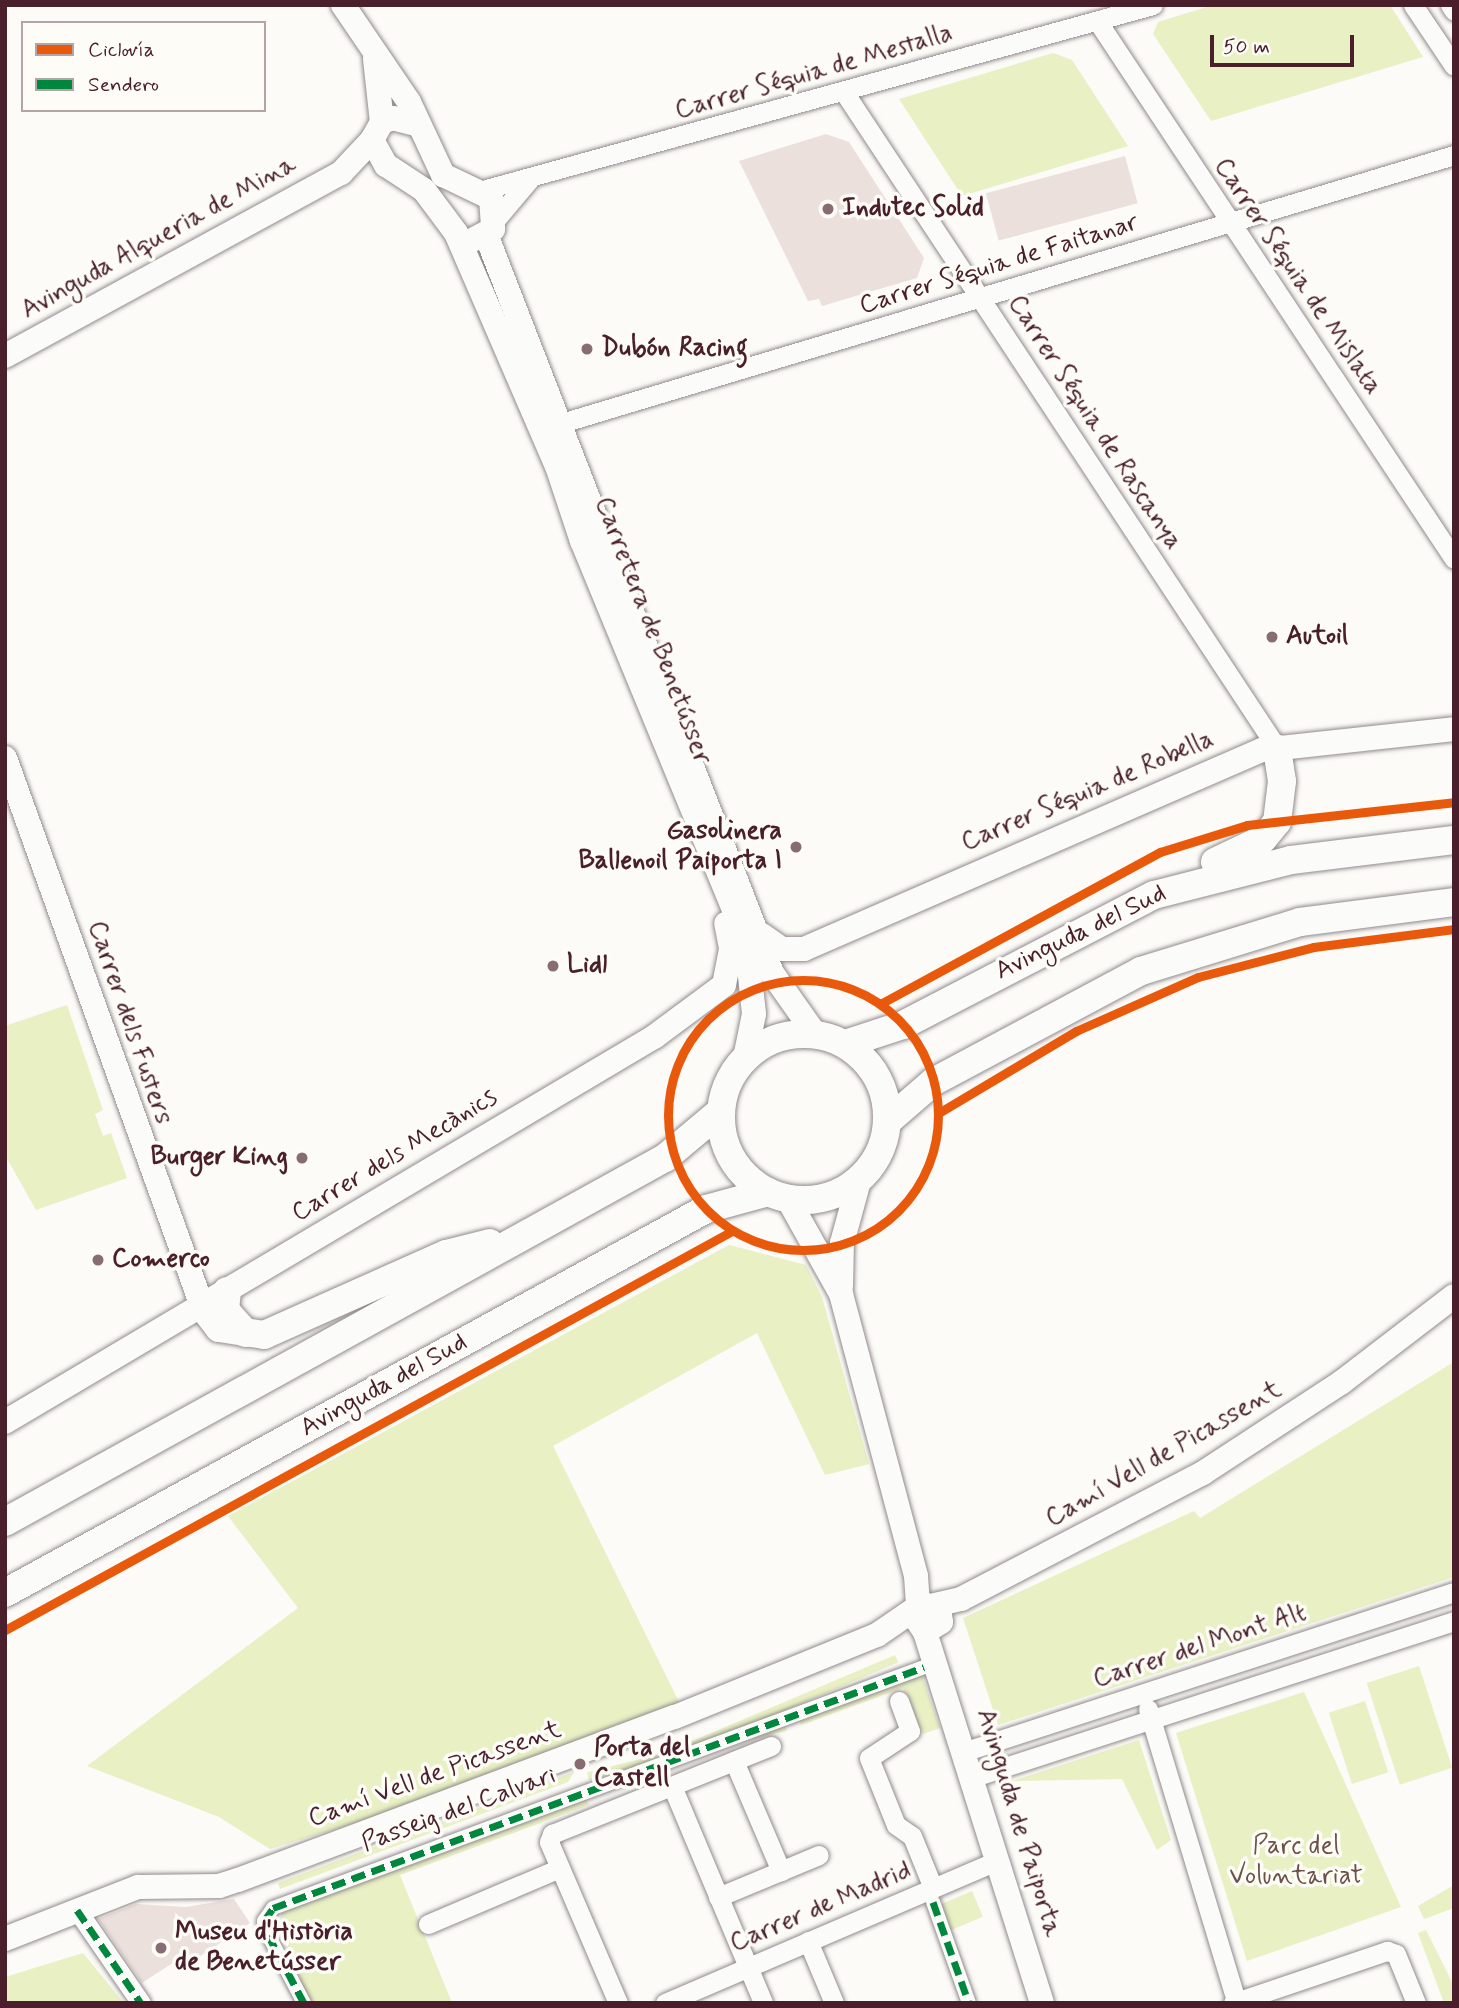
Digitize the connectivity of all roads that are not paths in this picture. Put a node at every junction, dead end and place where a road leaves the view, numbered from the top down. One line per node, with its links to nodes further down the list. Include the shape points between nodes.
1 (343, 5): 7 (street, Carretera de Benetússer)
2 (1153, 5): 6 (street, Carrer Séquia de Mestalla)
3 (1413, 5): 8 (street)
4 (1450, 5): 5 (street)
5 (1454, 11)
6 (1098, 22): 9 (street, Carrer Séquia de Mestalla); 17 (street, Carrer Séquia de Mislata)
7 (374, 55): 10 (street, Carretera de Benetússer, via 409,102); 11 (street, Carretera de Benetússer)
8 (1454, 66)
9 (844, 92): 15 (street, Carrer Séquia de Mestalla); 20 (street, Carrer Séquia de Rascanya)
10 (415, 124): 11 (street, via 404,118); 16 (street, Carretera de Benetússer, via 443,175)
11 (377, 131): 13 (street, Carretera de Benetússer); 14 (street, Avinguda Alqueria de Mina)
12 (1454, 155): 17 (street, Carrer Séquia de Faitanar)
13 (386, 165): 14 (street, Avinguda Alqueria de Mina); 19 (street, Carretera de Benetússer, via 425,190)
14 (341, 173): 21 (street, Avinguda Alqueria de Mina)
15 (529, 180): 16 (street, Carrer Séquia de Mestalla); 18 (street)
16 (479, 191): 18 (street, Carretera de Benetússer, via 491,198)
17 (1229, 223): 20 (street, Carrer Séquia de Faitanar); 23 (street, Carrer Séquia de Mislata)
18 (491, 228): 19 (street, via 467,240); 22 (street, Carretera de Benetússer)
19 (456, 233): 29 (street, Carretera de Benetússer, via 557,466)
20 (980, 298): 22 (street, Carrer Séquia de Faitanar); 25 (street, Carrer Séquia de Rascanya)
21 (5, 356)
22 (558, 424): 32 (street, Carretera de Benetússer)
23 (1454, 559)
24 (1454, 729): 25 (street, Carrer Séquia de Robella)
25 (1277, 748): 30 (main road, via 1281,808 1263,839 1187,871); 32 (street, Carrer Séquia de Robella, via 804,949 782,949)
26 (5, 758): 27 (street, Carrer dels Fusters)
27 (11, 794): 44 (street, Carrer dels Fusters)
28 (1454, 840): 30 (main road, Avinguda del Sud, via 1291,860)
29 (721, 887): 35 (street, Carretera de Benetússer, via 746,939 753,981); 41 (street, Carrer dels Mecànics, via 732,948 728,974 718,992)
30 (1154, 895): 34 (main road, Avinguda del Sud, via 904,1025)
31 (1454, 902): 37 (main road, via 1300,922 1164,961 933,1082)
32 (762, 935): 33 (street, Carretera de Benetússer, via 776,983)
33 (815, 1034): 34 (main road); 35 (main road, via 766,1042)
34 (845, 1044): 37 (main road, via 878,1076)
35 (745, 1058): 36 (main road, via 724,1091)
36 (721, 1111): 39 (main road, via 732,1158); 40 (main road, via 674,1152)
37 (888, 1121): 38 (main road, via 884,1143)
38 (859, 1181): 39 (main road, via 825,1197); 42 (street, via 842,1243)
39 (778, 1196): 42 (street); 49 (main road, Avinguda del Sud, via 706,1209)
40 (530, 1233): 45 (main road, via 446,1254 307,1321); 47 (main road)
41 (227, 1291): 44 (street, Carrer dels Mecànics); 45 (main road, via 225,1310)
42 (841, 1294): 50 (street)
43 (1454, 1296): 50 (street, Camí Vell de Picassent, via 1265,1435)
44 (202, 1306): 45 (main road, via 219,1328); 46 (street, Carrer dels Mecànics)
45 (249, 1335)
46 (5, 1422)
47 (5, 1522)
48 (1454, 1592): 53 (street, Carrer del Mont Alt)
49 (5, 1593)
50 (927, 1616): 52 (street, Avinguda de Paiporta); 67 (street, Camí Vell de Picassent, via 621,1738 238,1880 219,1886 138,1887)
51 (1454, 1621): 55 (street, Carrer del Mont Alt)
52 (931, 1664): 57 (street, Avinguda de Paiporta); 74 (street, Passeig del Calvari, via 273,1908 264,1921 266,1931)
53 (1143, 1693): 55 (street); 57 (street, Carrer del Mont Alt)
54 (899, 1701): 65 (street, via 910,1731 869,1758 896,1825 912,1836)
55 (1151, 1720): 59 (street, Carrer del Mont Alt); 72 (street)
56 (771, 1746): 58 (street, Passeig del Calvari)
57 (963, 1752): 59 (street, Avinguda de Paiporta)
58 (734, 1761): 60 (street, Passeig del Calvari); 64 (street)
59 (971, 1778): 62 (street, Avinguda de Paiporta)
60 (672, 1786): 63 (street, Passeig del Calvari, via 557,1831 549,1842); 66 (street)
61 (819, 1855): 64 (street)
62 (997, 1861): 65 (street, Carrer de Madrid); 80 (street, Avinguda de Paiporta)
63 (560, 1868): 68 (street); 75 (street)
64 (781, 1871): 66 (street)
65 (933, 1895): 70 (street, Carrer de Madrid); 79 (street)
66 (719, 1897): 71 (street)
67 (78, 1910): 69 (street, Camí Vell de Picassent); 73 (street)
68 (428, 1924)
69 (5, 1939)
70 (808, 1941): 71 (street, Carrer de Madrid); 78 (street)
71 (747, 1968): 76 (street, Carrer de Madrid); 77 (street)
72 (1235, 2002): 81 (street, via 1387,1951 1400,1960)
73 (141, 2003)
74 (304, 2003)
75 (618, 2003)
76 (665, 2003)
77 (762, 2003)
78 (834, 2003)
79 (969, 2003)
80 (1042, 2003)
81 (1416, 2003)

